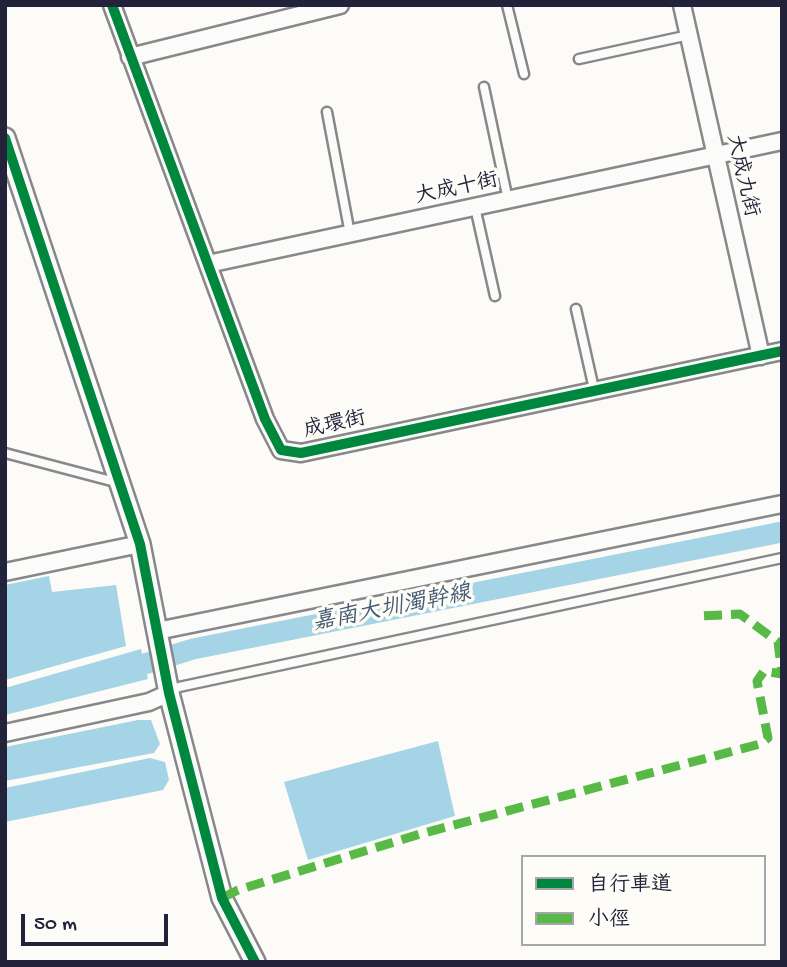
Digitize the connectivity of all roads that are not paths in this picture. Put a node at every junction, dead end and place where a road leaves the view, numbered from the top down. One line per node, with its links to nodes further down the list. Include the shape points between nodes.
1 (111, 5): 6 (street, 成環街)
2 (340, 5): 6 (street)
3 (507, 5): 8 (lane)
4 (682, 5): 5 (street, 大成九街)
5 (689, 35): 7 (lane); 13 (street, 大成九街)
6 (130, 57): 17 (street, 成環街)
7 (579, 59)
8 (524, 74)
9 (484, 87): 14 (lane)
10 (327, 112): 16 (lane)
11 (5, 138): 24 (street)
12 (782, 141): 13 (street, 大成十街)
13 (715, 156): 14 (street, 大成十街); 21 (street, 大成九街)
14 (508, 200): 15 (street, 大成十街)
15 (475, 207): 16 (street, 大成十街); 18 (lane)
16 (350, 234): 17 (street, 大成十街)
17 (208, 264): 22 (street, 成環街, via 276,446 289,453)
18 (495, 296)
19 (576, 309): 22 (lane)
20 (782, 351): 21 (street, 成環街)
21 (761, 356): 22 (street, 成環街)
22 (594, 389)
23 (5, 453): 24 (lane)
24 (119, 483): 26 (street)
25 (782, 504): 29 (street)
26 (140, 544): 28 (street); 29 (street)
27 (782, 558): 30 (lane, via 178,687)
28 (5, 572)
29 (158, 636): 30 (street)
30 (168, 685): 31 (street, via 149,702); 32 (street, via 222,898)
31 (5, 733)
32 (255, 962)

